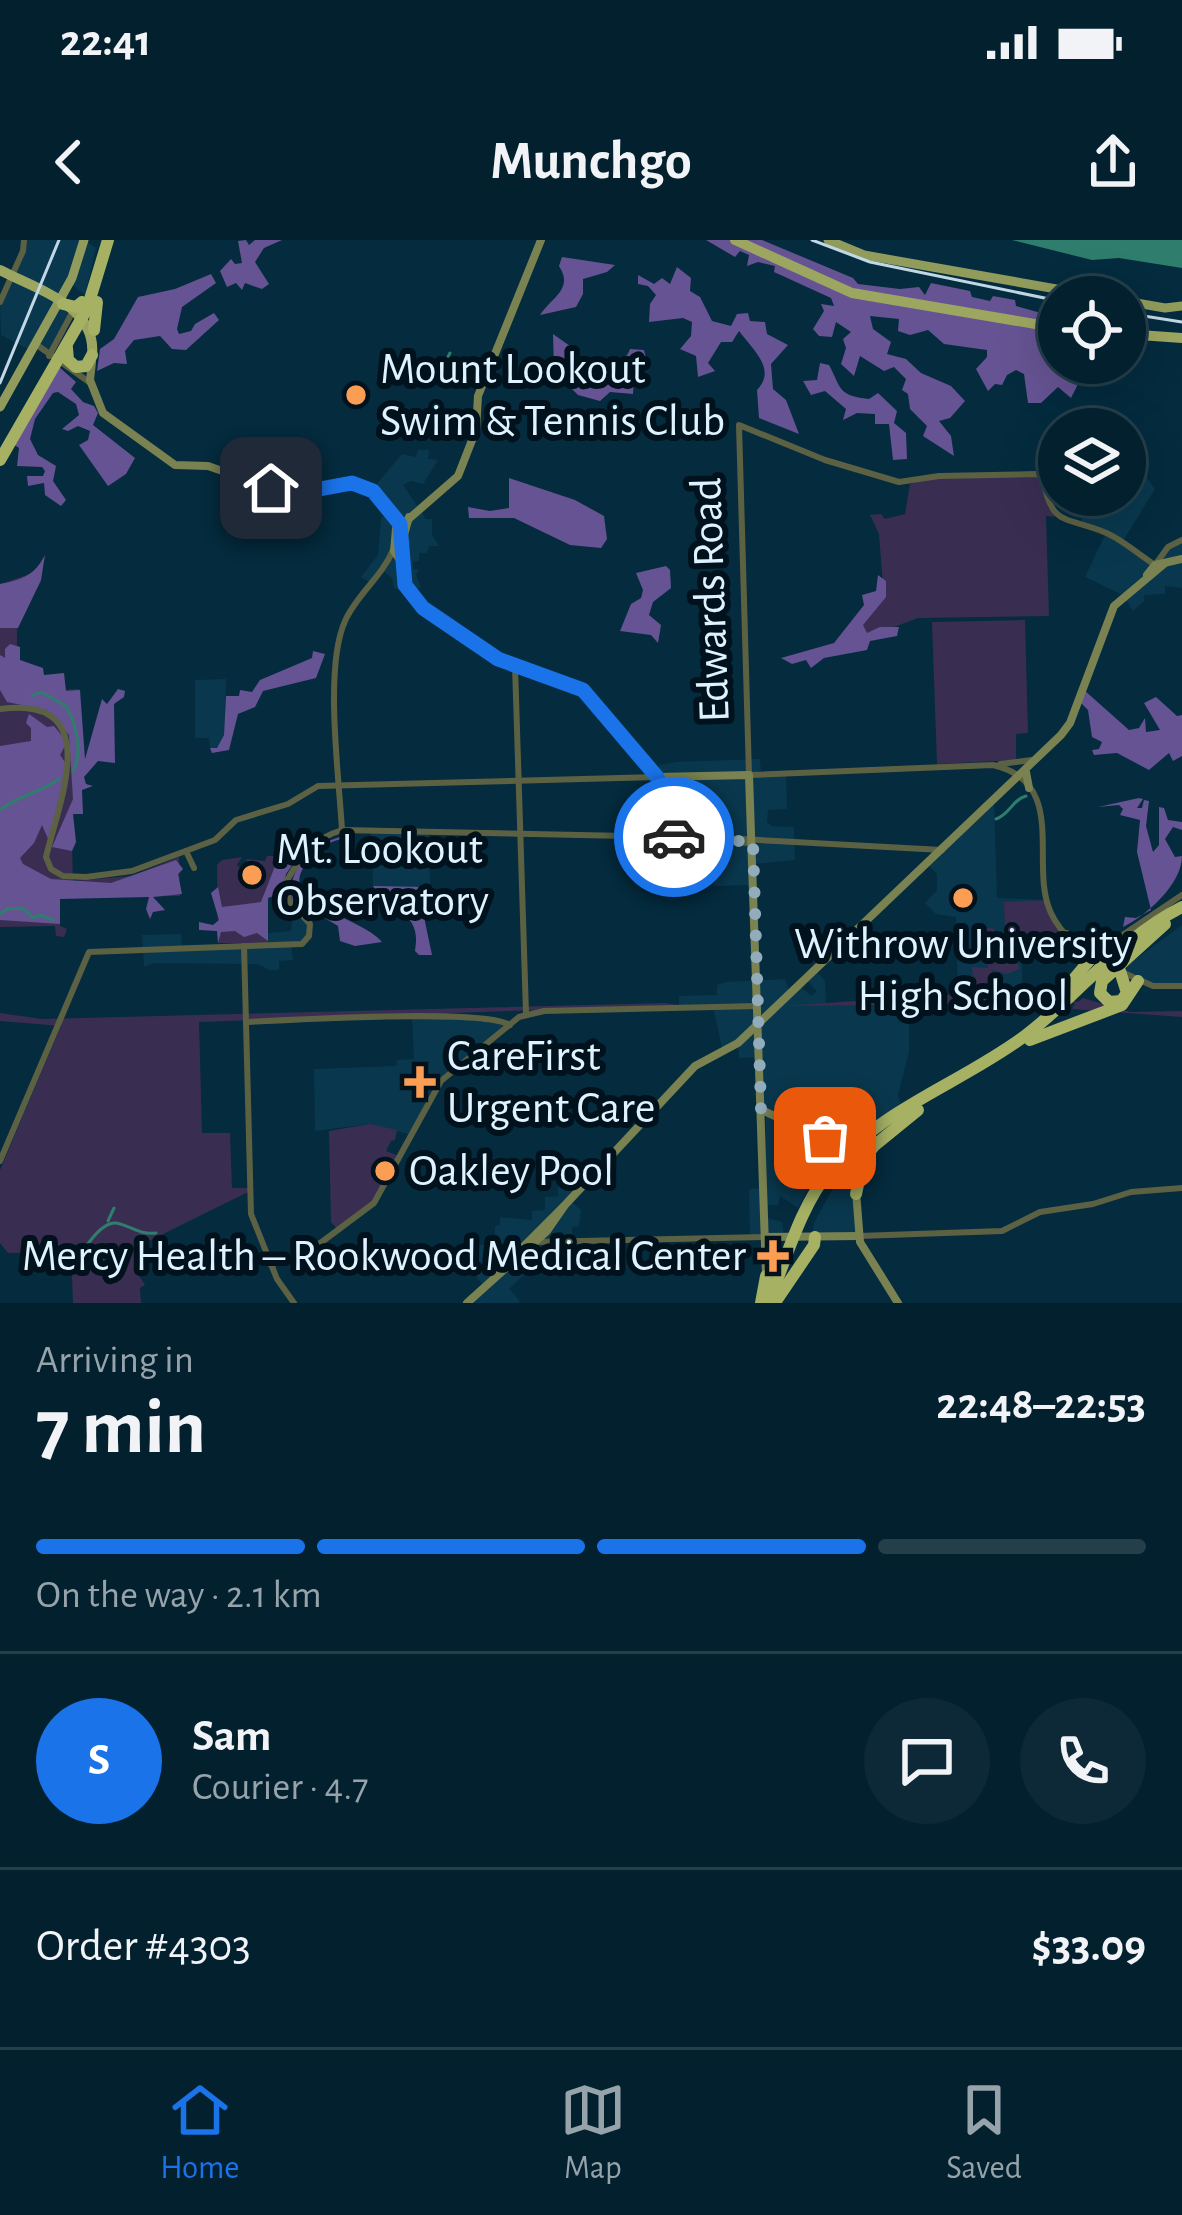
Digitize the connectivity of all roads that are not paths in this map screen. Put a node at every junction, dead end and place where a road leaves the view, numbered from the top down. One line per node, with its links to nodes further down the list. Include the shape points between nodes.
1 (24, 240): 9 (street)
2 (84, 240): 17 (main road)
3 (541, 240): 23 (main road, via 478,396 476,430 458,476)
4 (736, 240): 13 (highway, via 852,293)
5 (827, 240): 8 (main road, via 864,255)
6 (106, 243): 12 (highway); 14 (highway)
7 (5, 273): 12 (highway)
8 (1038, 286)
9 (0, 302)
10 (1146, 305): 11 (main road)
11 (1182, 306)
12 (76, 313): 14 (main road); 18 (highway, via 92,332); 18 (highway, via 69,362 84,367); 19 (highway); 19 (street)
13 (1038, 324)
14 (94, 331): 20 (main road)
15 (1146, 335): 16 (highway)
16 (1182, 338)
17 (36, 344): 19 (street); 21 (main road)
18 (92, 355): 20 (main road)
19 (54, 360): 20 (street); 22 (highway)
20 (92, 384): 23 (main road, via 104,415 175,465 204,465 289,493 356,483)
21 (0, 407)
22 (3, 453)
23 (401, 525): 25 (main road)
24 (1182, 540): 27 (street)
25 (395, 553): 28 (main road, via 406,588 425,610); 37 (street, via 339,638)
26 (1182, 559): 27 (main road)
27 (1160, 565): 30 (main road, via 1114,606 1070,723); 33 (street, Edwards Road, via 1110,534 1059,518 1039,475 899,482 739,425)
28 (515, 666): 34 (main road, via 580,687); 36 (street)
29 (0, 709): 44 (street, via 43,714 68,741 46,854 54,872 119,874)
30 (1053, 743): 31 (main road); 35 (main road)
31 (1035, 758): 32 (street); 35 (main road)
32 (993, 765): 33 (street); 35 (street)
33 (749, 775): 34 (main road); 42 (main road, Edwards Road)
34 (657, 777): 36 (street); 41 (street, via 672,807)
35 (1019, 777): 38 (main road); 43 (main road)
36 (519, 781): 37 (street); 40 (street)
37 (340, 785): 39 (street); 44 (street, via 315,786 288,804 242,817)
38 (1029, 788): 49 (street, via 1043,824 1046,898)
39 (342, 830): 40 (street); 51 (street, via 316,839 286,882 289,902 308,921 308,938)
40 (521, 835): 41 (street); 57 (street)
41 (674, 839): 42 (street)
42 (745, 842): 43 (street); 56 (main road, Edwards Road)
43 (942, 850): 60 (main road)
44 (186, 851): 45 (street)
45 (194, 868)
46 (1182, 895): 50 (street)
47 (1182, 911): 48 (highway); 62 (highway, via 1136,935)
48 (1165, 924): 53 (highway, via 1102,982 1108,1002 1126,994); 61 (highway)
49 (1060, 928): 50 (street, via 1090,946); 52 (street)
50 (1113, 940): 52 (street)
51 (244, 946): 58 (street); 70 (street, via 92,950)
52 (1096, 957): 53 (street); 62 (highway)
53 (1120, 971): 54 (street)
54 (1138, 981): 55 (street); 61 (highway, via 1122,1005)
55 (1182, 986)
56 (758, 1006): 57 (street); 60 (main road, Edwards Road)
57 (526, 1013): 59 (street)
58 (246, 1018): 59 (street, via 437,1016); 79 (street, via 251,1214)
59 (510, 1025): 79 (street, via 438,1085 374,1203 311,1250)
60 (756, 1031): 63 (main road, Edwards Road); 74 (main road, via 699,1063)
61 (1030, 1040): 64 (highway)
62 (1004, 1051): 66 (highway)
63 (761, 1109): 67 (main road); 76 (main road, Edwards Road)
64 (918, 1110): 69 (highway); 83 (highway, via 832,1178)
65 (806, 1119): 67 (main road)
66 (885, 1122): 68 (highway); 83 (highway, via 817,1188)
67 (811, 1130): 68 (main road)
68 (835, 1147): 71 (main road)
69 (866, 1156): 71 (highway); 73 (highway)
70 (0, 1161)
71 (851, 1172): 73 (main road)
72 (1182, 1188): 75 (street, via 1040,1212 997,1235)
73 (856, 1194): 75 (main road)
74 (560, 1212): 78 (main road); 78 (main road)
75 (859, 1236): 77 (main road); 84 (main road)
76 (766, 1237): 77 (main road); 78 (street); 80 (main road, Edwards Road)
77 (812, 1237): 83 (highway)
78 (530, 1245): 82 (main road)
79 (272, 1265): 81 (street)
80 (766, 1276): 83 (highway)
81 (294, 1303)
82 (467, 1303)
83 (770, 1303)
84 (898, 1303)

